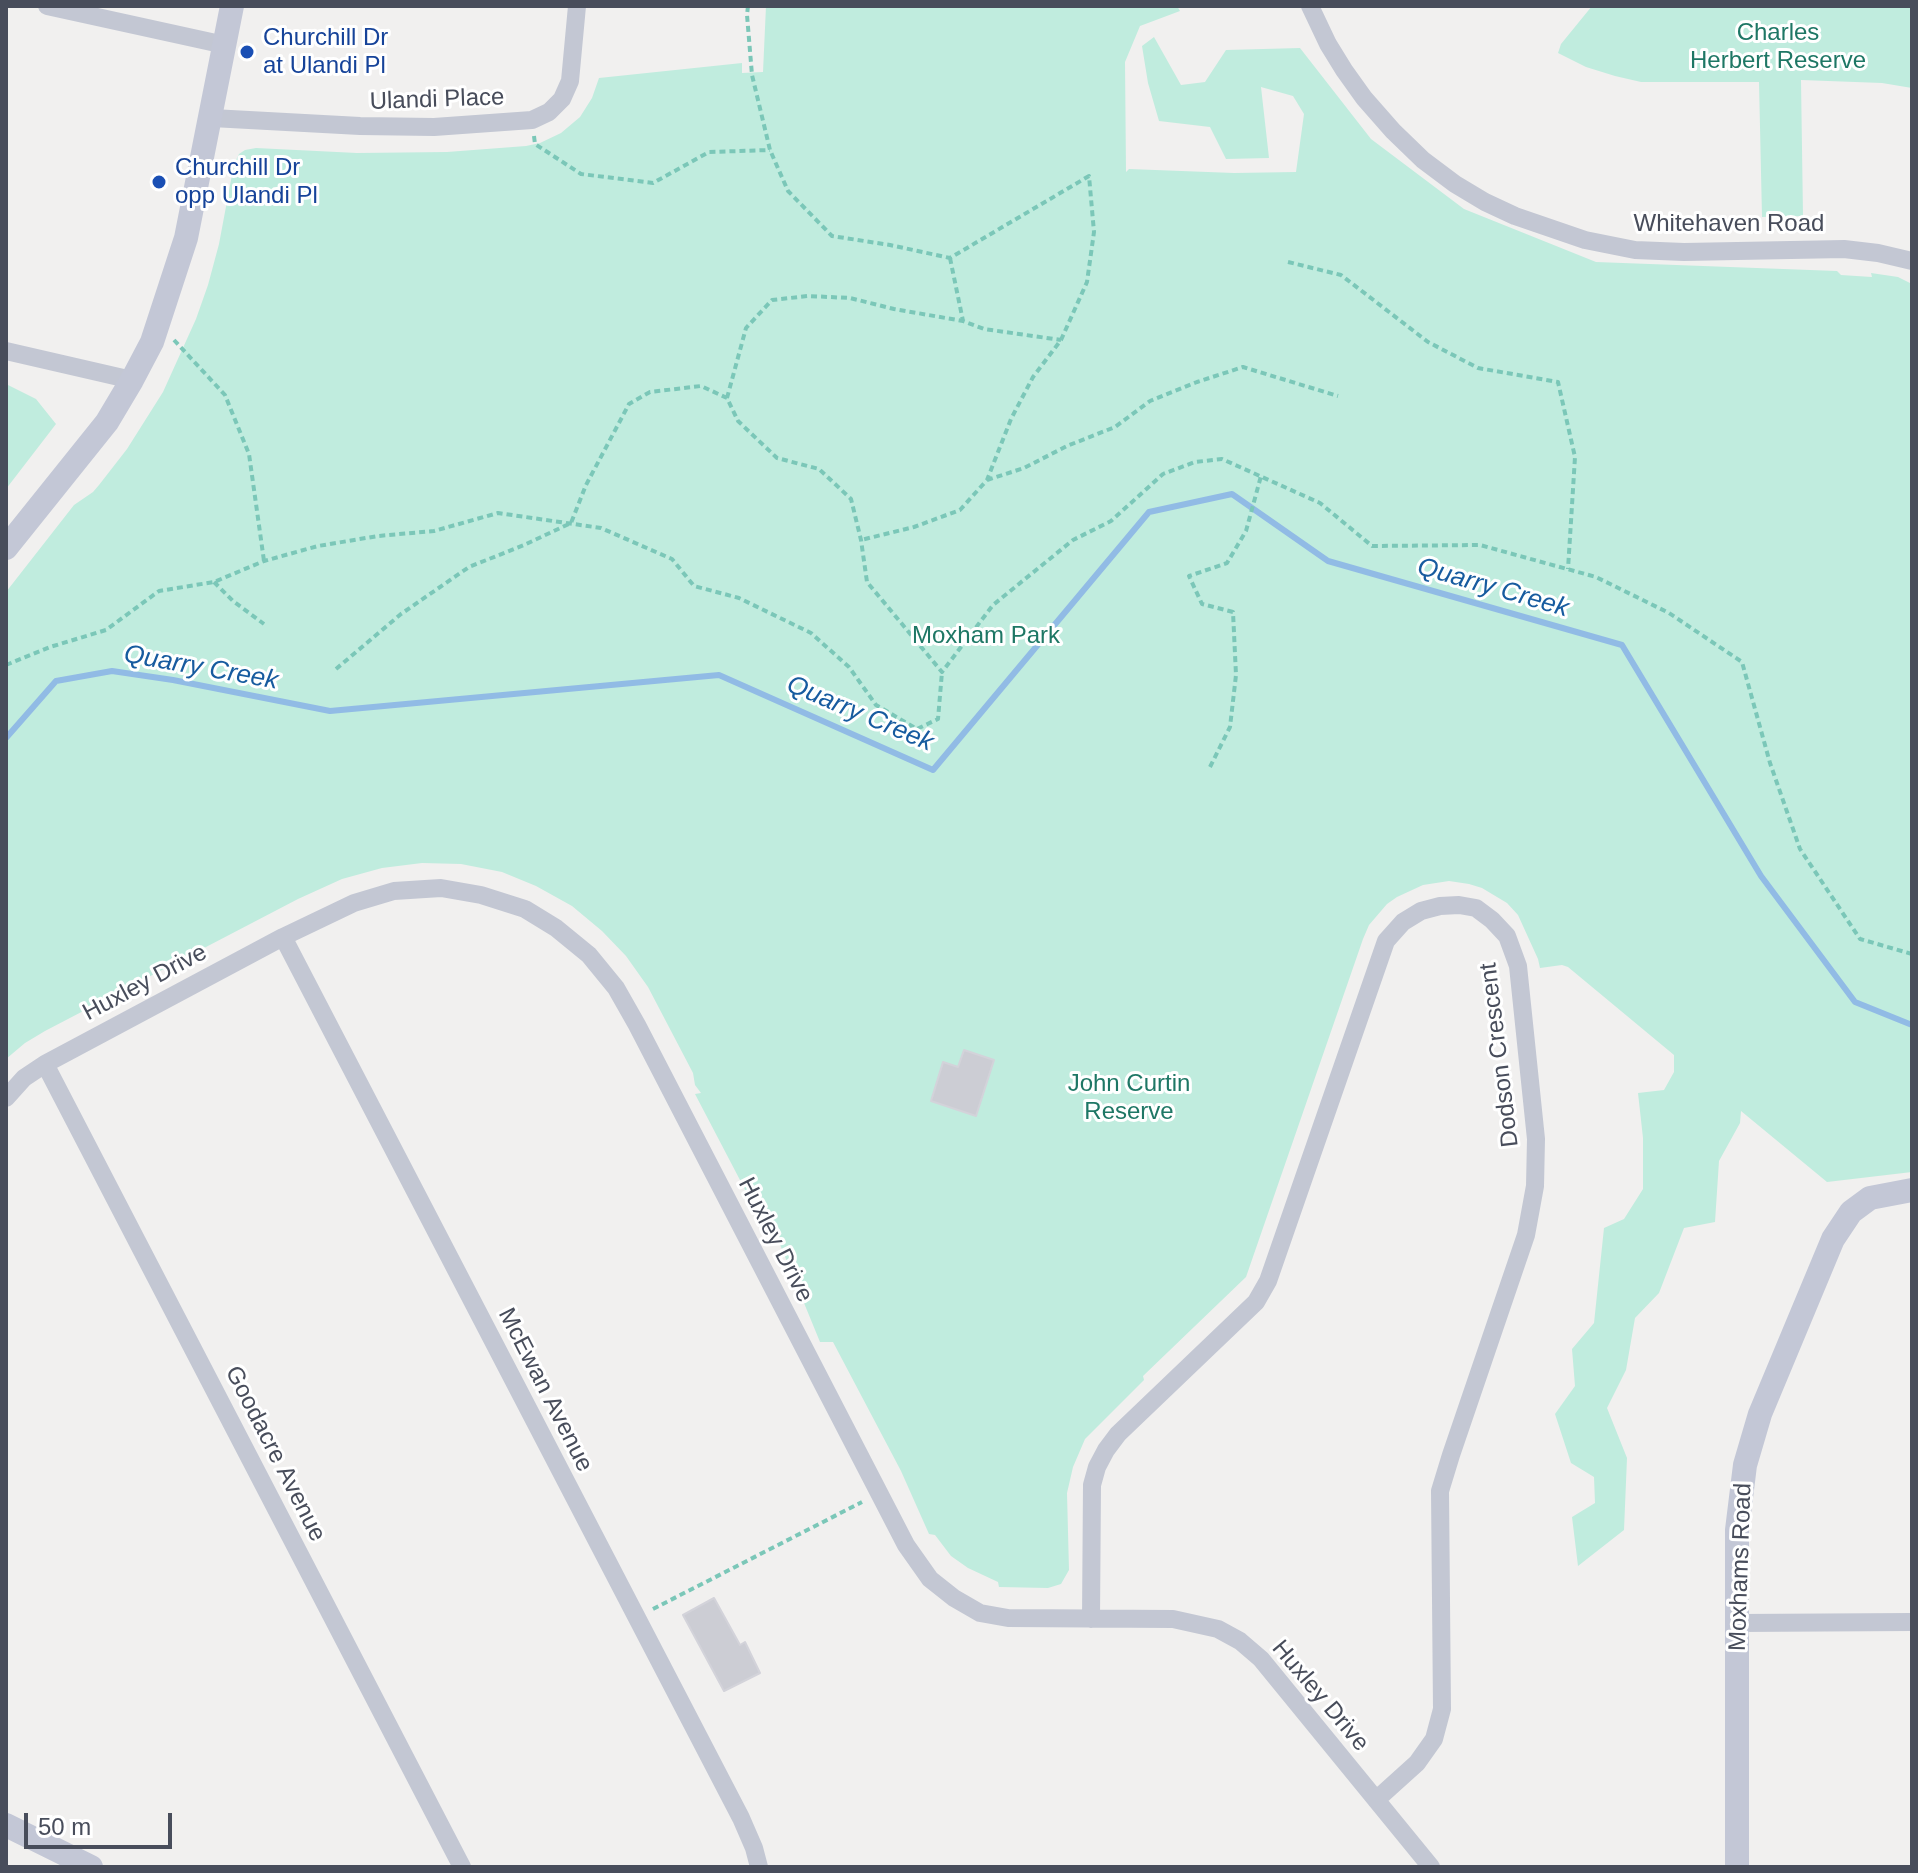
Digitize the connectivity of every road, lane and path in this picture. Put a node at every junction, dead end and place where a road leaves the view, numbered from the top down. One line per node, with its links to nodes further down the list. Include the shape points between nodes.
1 (47, 6): 6 (street)
2 (232, 6): 6 (street)
3 (577, 6): 8 (street, Ulandi Place, via 570,81 562,99)
4 (748, 6): 9 (path, via 752,75)
5 (1310, 6): 11 (street, Whitehaven Road, via 1344,70 1393,131 1455,184 1515,216 1585,240 1635,250 1844,249)
6 (225, 45): 7 (street)
7 (212, 118): 8 (street, Ulandi Place, via 375,127); 14 (street, via 186,238)
8 (532, 120): 9 (path, via 535,144 581,174 653,183 709,152)
9 (770, 150): 10 (path, via 788,191 832,236)
10 (950, 258): 13 (path); 15 (path, via 1089,176 1094,232 1087,282)
11 (1912, 261)
12 (1288, 262): 26 (path, via 1341,275 1428,342 1478,368 1558,382 1575,457)
13 (963, 321): 15 (path); 19 (path, via 850,298 772,300 746,328)
14 (159, 323): 17 (street); 25 (path, via 225,395 249,454)
15 (1061, 340): 21 (path, via 1033,377)
16 (6, 351): 17 (street)
17 (132, 380): 24 (street, via 107,422)
18 (1338, 396): 21 (path, via 1243,367 1150,401 1115,427)
19 (727, 398): 22 (path, via 701,386 650,392 629,404); 23 (path, via 738,421 777,458 819,469 851,499)
20 (1261, 476): 26 (path, via 1320,503 1372,546 1480,545); 31 (path, via 1222,459 1163,474 1111,521 1073,540 993,605); 32 (path, via 1246,531 1227,563 1189,576 1202,604 1233,612 1236,675 1230,727)
21 (987, 480): 23 (path, via 960,510)
22 (571, 523): 25 (path, via 498,513 434,531 318,546); 30 (path, via 469,567 401,614); 31 (path, via 601,528 672,559 694,586 739,598 811,633 849,667 876,705 917,729 938,719)
23 (861, 540): 31 (path, via 867,582)
24 (6, 548)
25 (264, 561): 27 (path)
26 (1568, 569): 34 (path, via 1669,613 1742,662 1800,849 1860,939)
27 (214, 582): 28 (path); 29 (path, via 159,591 106,630)
28 (264, 624)
29 (6, 665)
30 (336, 669)
31 (942, 672)
32 (1210, 767)
33 (283, 937): 35 (street, Huxley Drive); 38 (street, Huxley Drive, via 354,903 394,891 441,888 525,909 589,955 637,1025); 39 (street, McEwan Avenue)
34 (1912, 954)
35 (45, 1064): 36 (street, Huxley Drive); 46 (street, Goodacre Avenue)
36 (6, 1098)
37 (1912, 1190): 42 (street, Moxhams Road, via 1870,1198 1842,1224 1785,1351 1743,1474 1737,1530)
38 (879, 1493): 39 (path); 40 (street, Huxley Drive, via 930,1579 954,1598 980,1613 1008,1618)
39 (637, 1618): 47 (street, McEwan Avenue, via 741,1818)
40 (1091, 1619): 43 (street, Huxley Drive, via 1173,1619 1218,1629 1240,1641 1261,1659); 43 (street, Dodson Crescent, via 1092,1485 1106,1450 1256,1302 1268,1281 1386,941 1421,911 1476,908 1507,936 1518,966 1536,1139 1535,1186 1526,1235 1440,1491 1442,1709 1434,1739 1417,1763)
41 (1912, 1622): 42 (street)
42 (1738, 1623): 49 (street, Moxhams Road)
43 (1376, 1800): 48 (street, Huxley Drive)
44 (6, 1825): 45 (street)
45 (91, 1867)
46 (462, 1867)
47 (759, 1867)
48 (1431, 1867)
49 (1737, 1867)

